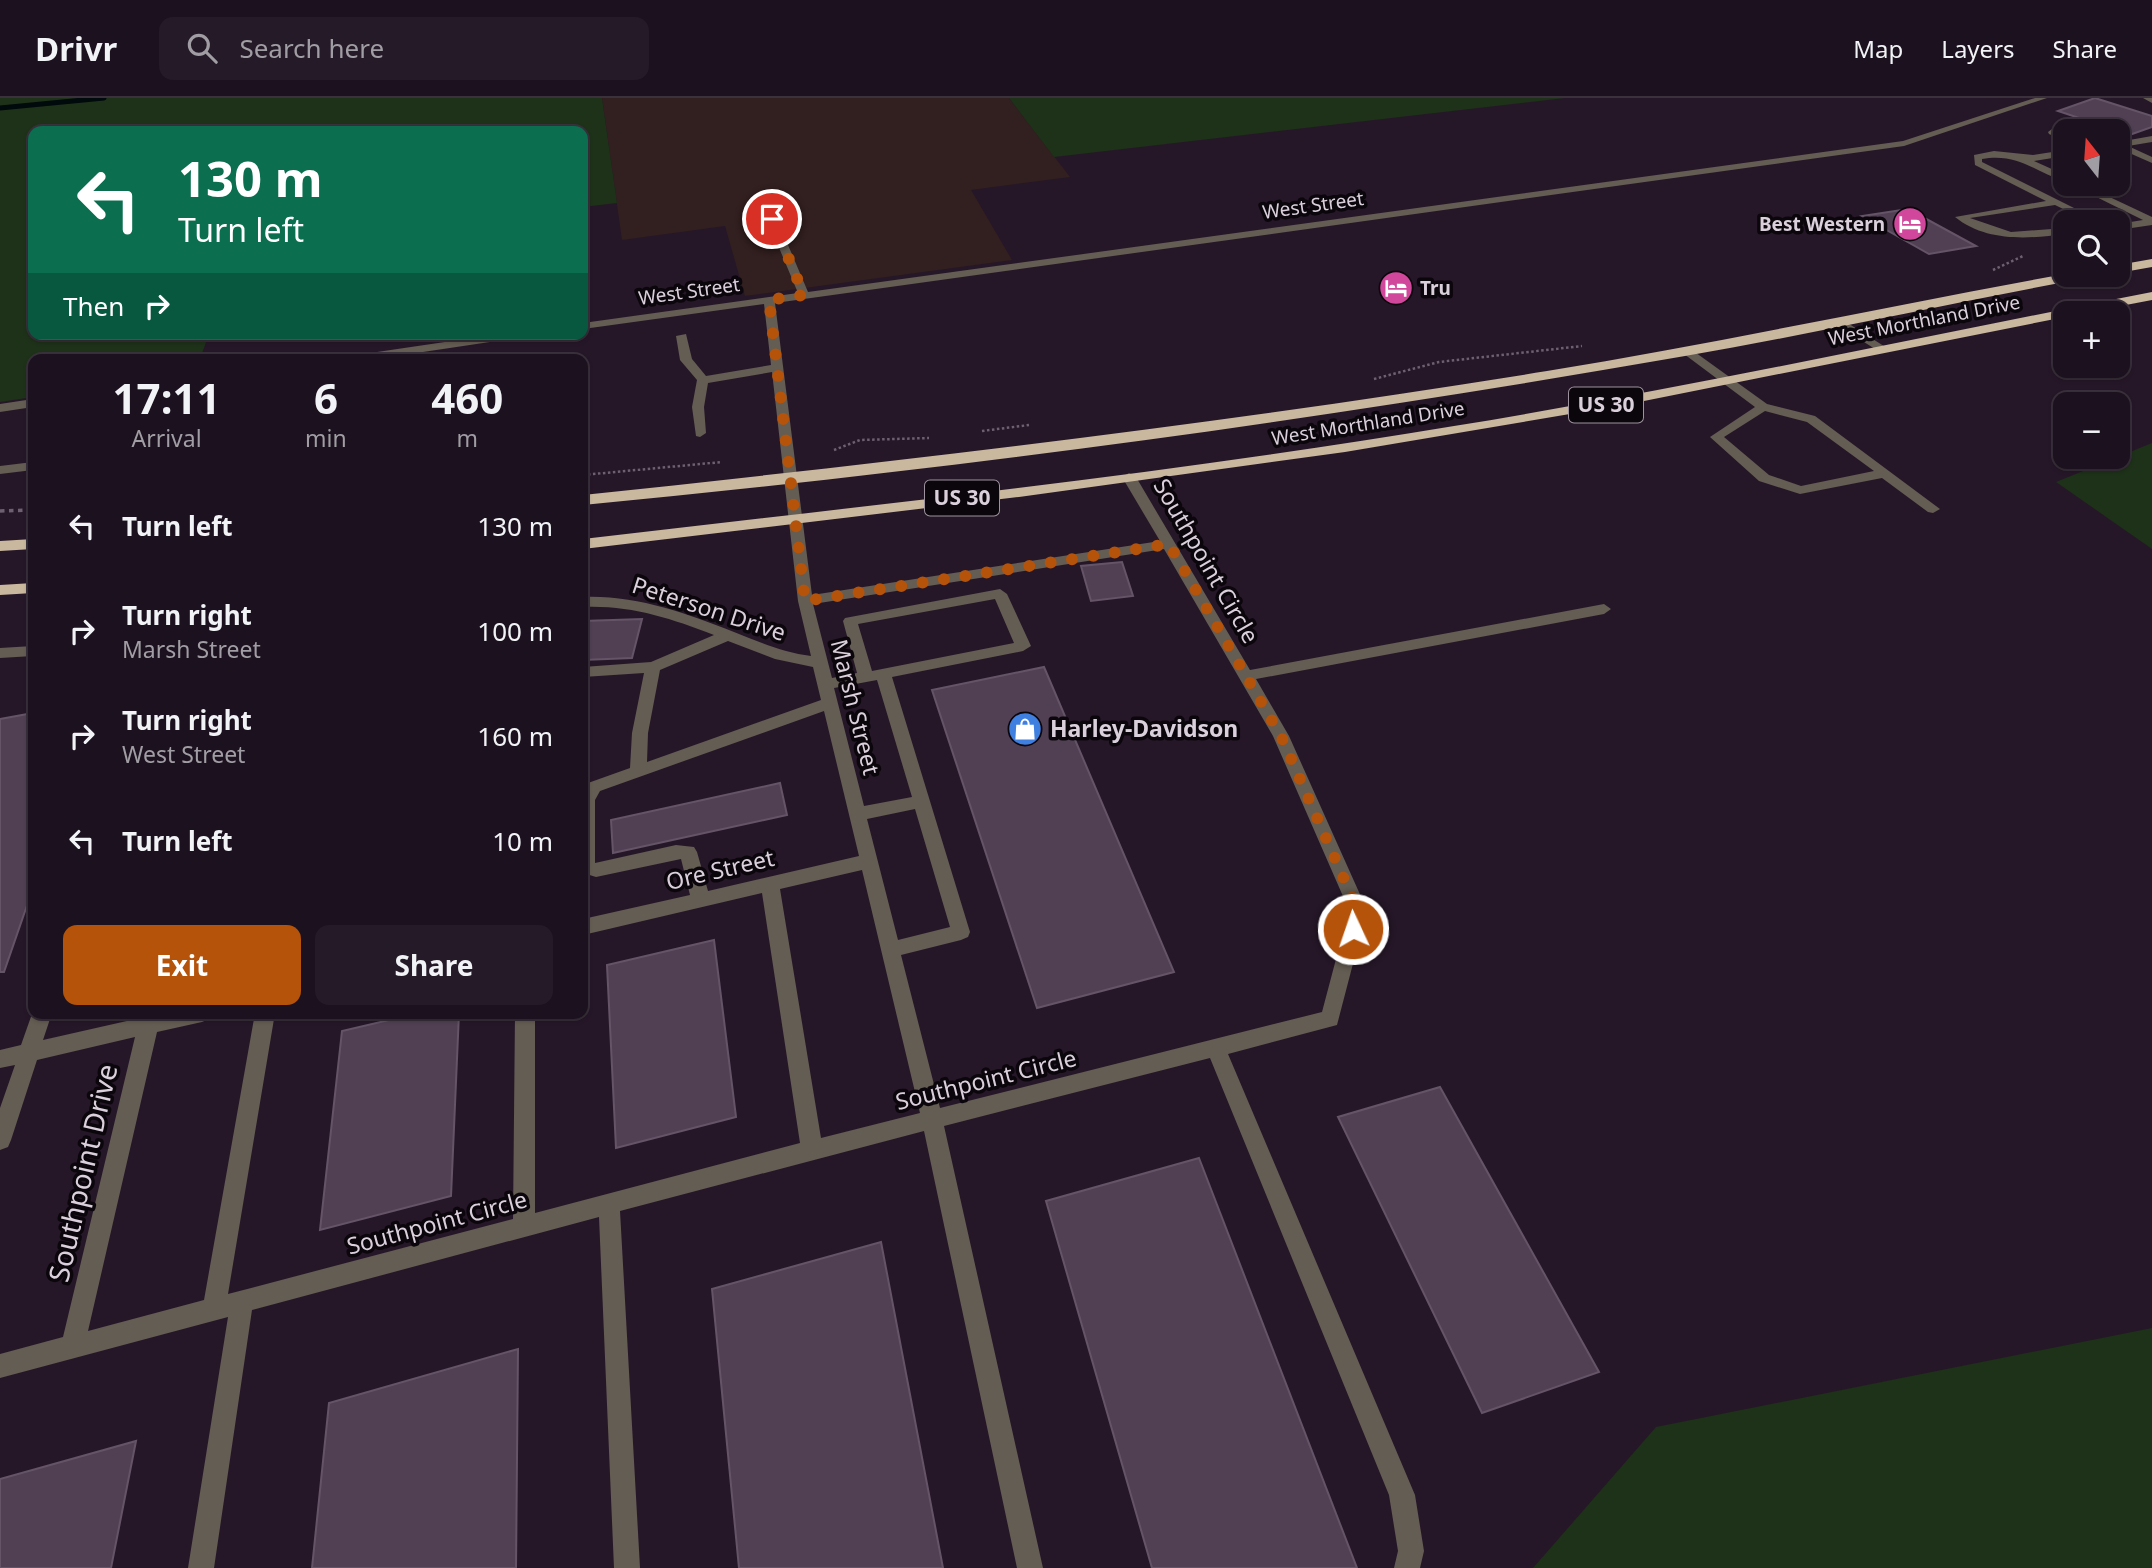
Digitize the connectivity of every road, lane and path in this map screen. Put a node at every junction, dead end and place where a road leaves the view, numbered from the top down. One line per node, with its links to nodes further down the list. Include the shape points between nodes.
1 (2043, 98): 23 (street, West Street, via 1904,143)
2 (2147, 98): 3 (street)
3 (2152, 100)
4 (2152, 139): 5 (street)
5 (2130, 142)
6 (2130, 148): 9 (street)
7 (2015, 155): 8 (street); 10 (street); 12 (street, via 1977,157 1978,163)
8 (2053, 155)
9 (2152, 160)
10 (2053, 173)
11 (2099, 196): 15 (street)
12 (2056, 202): 13 (street); 17 (street, via 1960,217 1987,231 2012,236)
13 (2072, 210)
14 (772, 219): 23 (street)
15 (2152, 222): 16 (street)
16 (2130, 225)
17 (2053, 232)
18 (2030, 254): 21 (path)
19 (2152, 263): 20 (highway)
20 (2130, 267)
21 (1988, 272)
22 (2053, 281): 26 (highway, West Morthland Drive / US 30)
23 (804, 295): 25 (street, West Street)
24 (2152, 296): 31 (highway, West Morthland Drive / US 30)
25 (769, 300): 27 (street, West Street); 34 (street, Marsh Street)
26 (1839, 322): 31 (street); 32 (highway, West Morthland Drive / US 30)
27 (588, 325)
28 (682, 335): 35 (street, via 686,360)
29 (482, 340): 33 (street)
30 (1592, 345): 36 (path, via 1439,362)
31 (1884, 350): 37 (highway, West Morthland Drive / US 30)
32 (1688, 352): 37 (street); 52 (highway, West Morthland Drive / US 30, via 1278,418)
33 (385, 354)
34 (777, 369): 35 (street); 45 (street, Marsh Street)
35 (703, 380): 43 (street)
36 (1373, 380)
37 (1729, 381): 39 (street); 51 (highway, West Morthland Drive / US 30, via 1464,429)
38 (28, 404): 40 (street)
39 (1763, 407): 49 (street, via 1811,419); 49 (street, via 1716,437 1764,478 1800,490)
40 (0, 408)
41 (1042, 425): 42 (path)
42 (980, 432)
43 (700, 433)
44 (934, 438): 45 (path, via 860,440 820,455)
45 (789, 458): 52 (street, Marsh Street)
46 (728, 462): 50 (path)
47 (28, 467): 48 (street)
48 (0, 470)
49 (1885, 472): 54 (street)
50 (588, 475)
51 (1129, 477): 57 (highway, West Morthland Drive / US 30); 60 (street, Southpoint Circle)
52 (791, 479): 53 (highway, West Morthland Drive / US 30); 57 (street, Marsh Street)
53 (588, 499)
54 (1933, 509)
55 (28, 510): 56 (path)
56 (0, 512)
57 (795, 519): 58 (highway, West Morthland Drive / US 30); 64 (street, Marsh Street)
58 (588, 543)
59 (28, 544): 61 (highway)
60 (1169, 544): 64 (street); 74 (street, Southpoint Circle)
61 (0, 546)
62 (28, 588): 63 (highway)
63 (0, 590)
64 (805, 601): 70 (street, Marsh Street)
65 (588, 602): 67 (street, Peterson Drive, via 606,600 678,617)
66 (1604, 609): 74 (street)
67 (727, 635): 70 (street, Peterson Drive, via 795,661); 71 (street)
68 (28, 652): 69 (street)
69 (0, 653)
70 (820, 662): 75 (street, Marsh Street)
71 (653, 667): 72 (street); 77 (street)
72 (588, 672)
73 (874, 675): 73 (street, via 1023,646 1000,594 850,621); 75 (street); 79 (street)
74 (1245, 676): 91 (street, Southpoint Circle, via 1281,736 1358,911 1330,1019)
75 (826, 684): 76 (street, Marsh Street)
76 (830, 703): 77 (street); 80 (street, Marsh Street)
77 (638, 769): 78 (street, via 594,788)
78 (588, 796)
79 (922, 801): 80 (street); 86 (street, via 961,932)
80 (857, 814): 81 (street, Marsh Street)
81 (869, 861): 83 (street, Ore Street); 86 (street, Marsh Street)
82 (588, 868): 84 (street, via 596,870 688,852)
83 (770, 884): 84 (street, Ore Street); 96 (street)
84 (701, 900): 85 (street, Ore Street)
85 (588, 926)
86 (890, 950): 94 (street, Marsh Street)
87 (40, 1019): 92 (street)
88 (264, 1019): 100 (street)
89 (525, 1019): 98 (street)
90 (149, 1020): 92 (street); 101 (street, Southpoint Drive)
91 (1215, 1047): 94 (street, Southpoint Circle); 106 (street, via 1402,1495 1411,1551)
92 (30, 1052): 93 (street); 95 (street)
93 (0, 1059)
94 (932, 1119): 96 (street, Southpoint Circle); 105 (street, Marsh Street)
95 (0, 1140)
96 (812, 1150): 97 (street, Southpoint Circle)
97 (609, 1203): 98 (street, Southpoint Circle); 104 (street)
98 (524, 1226): 99 (street, Southpoint Circle)
99 (242, 1300): 100 (street, Southpoint Circle); 103 (street)
100 (214, 1307): 101 (street, Southpoint Circle)
101 (73, 1345): 102 (street, Southpoint Circle)
102 (0, 1366)
103 (201, 1568)
104 (627, 1568)
105 (1030, 1568)
106 (1407, 1568)

